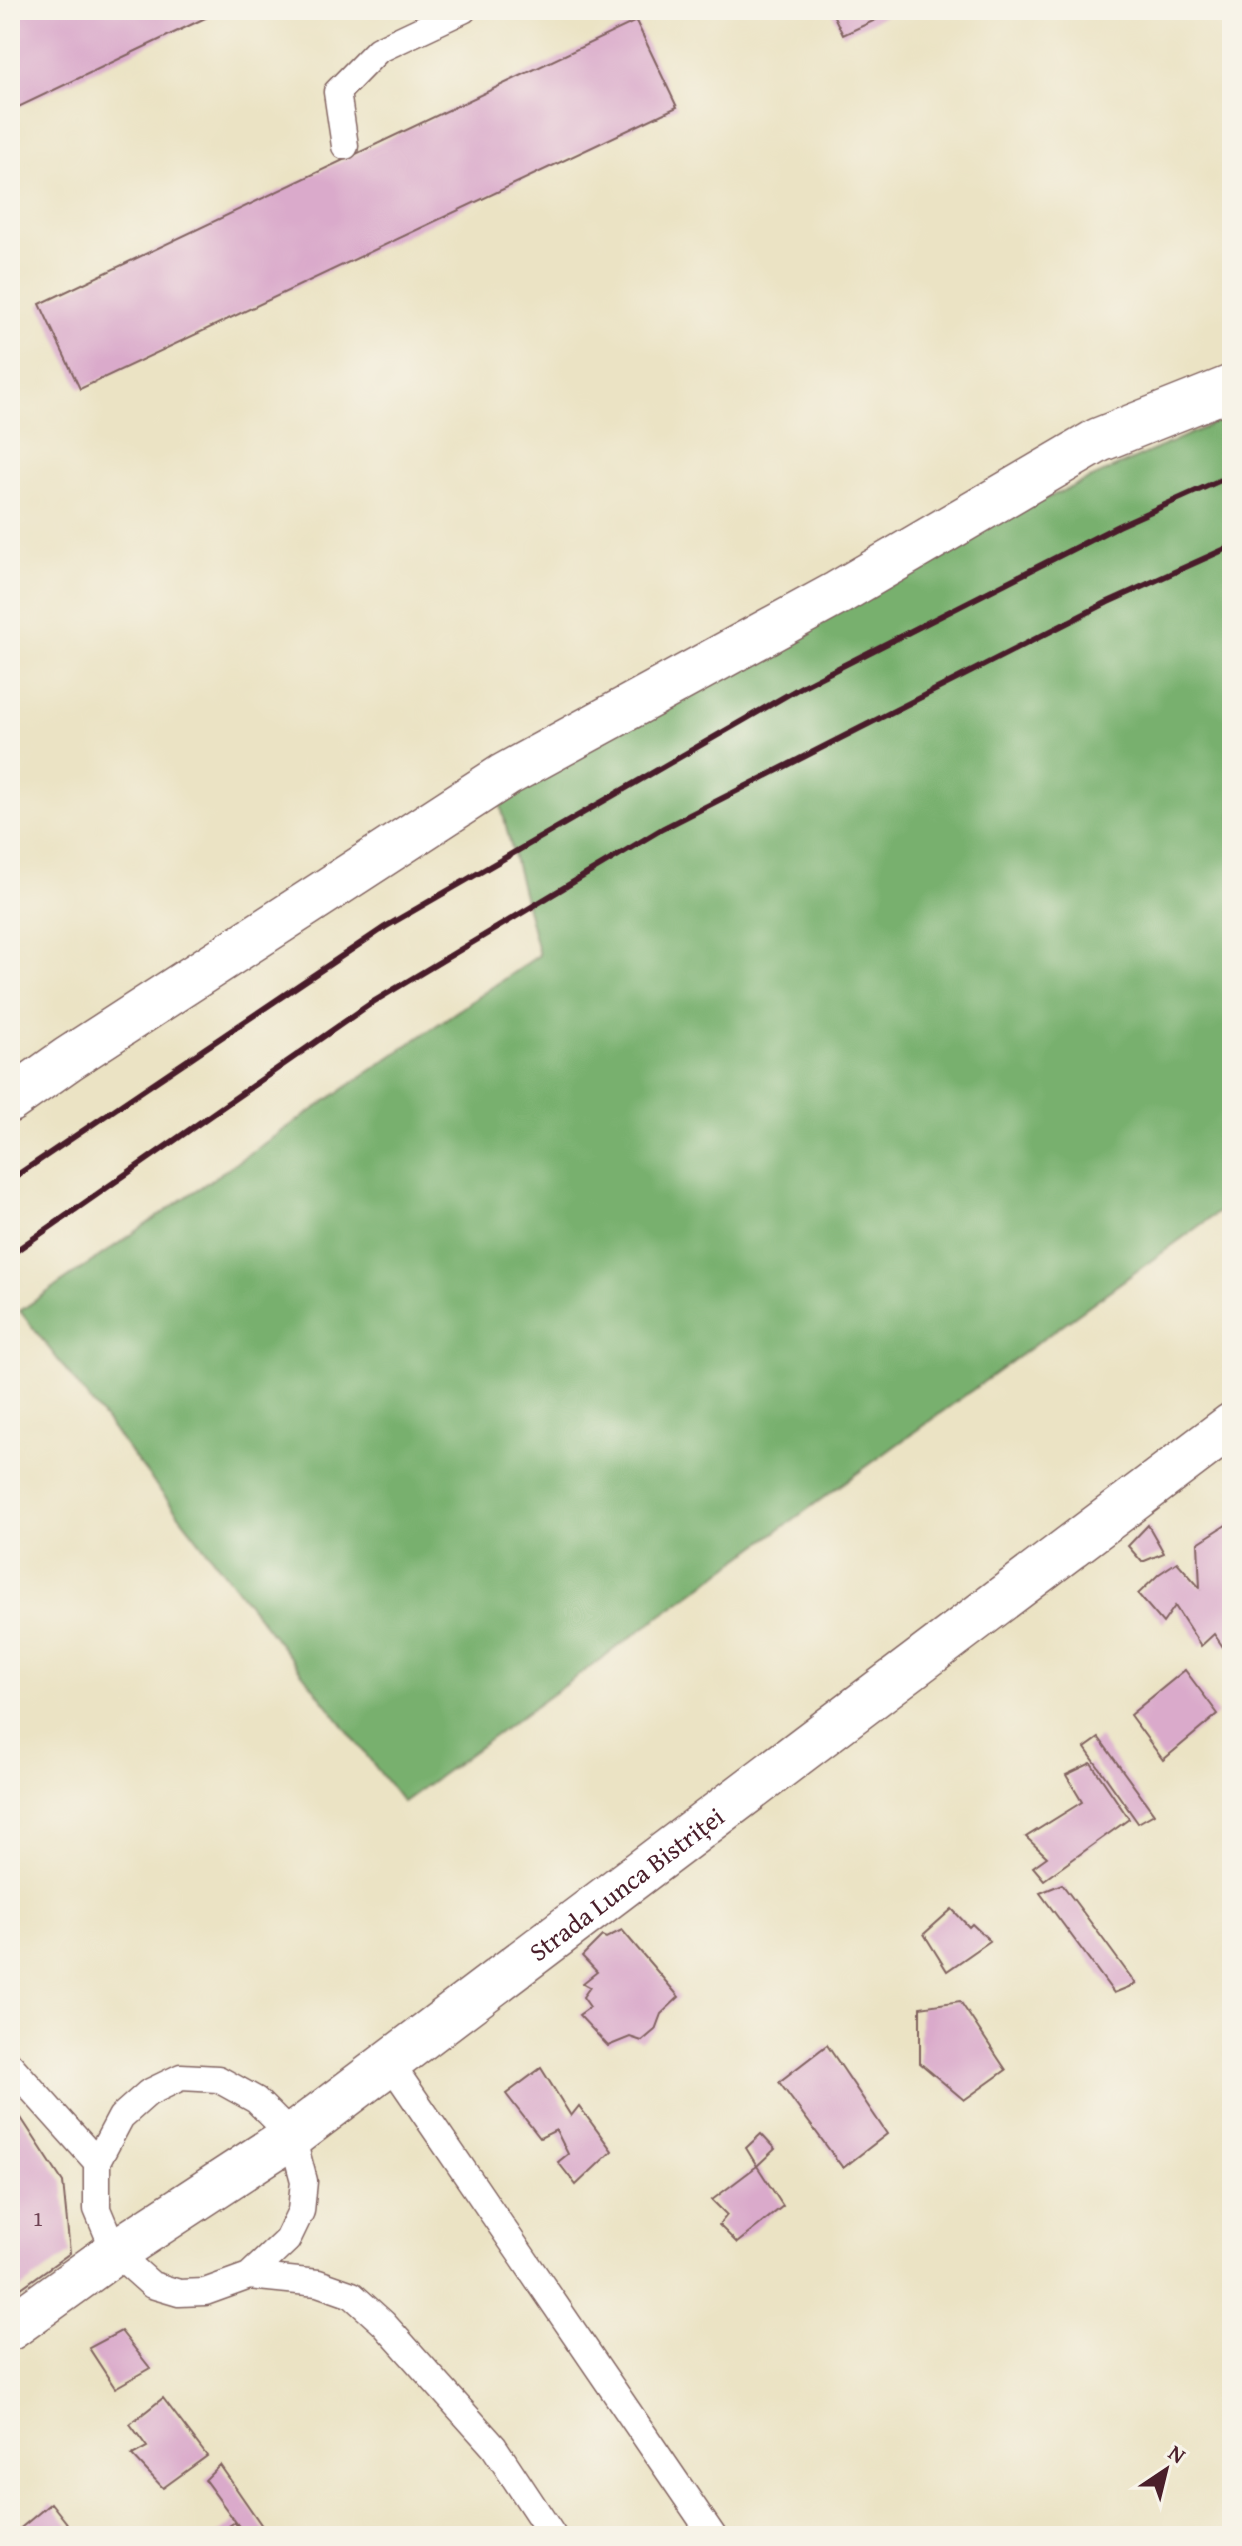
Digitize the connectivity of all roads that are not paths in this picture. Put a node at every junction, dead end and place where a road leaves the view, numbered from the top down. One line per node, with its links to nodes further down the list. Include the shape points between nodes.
1 (463, 10): 2 (lane, via 378,50 337,92)
2 (345, 146)
3 (1232, 387): 4 (street, via 1099,440 838,593 505,775)
4 (10, 1100)
5 (1232, 1425): 6 (street, Strada Lunca Bistriței)
6 (390, 2063): 8 (street, Strada Lunca Bistriței); 14 (lane)
7 (10, 2065): 9 (lane)
8 (292, 2136): 9 (lane, via 256,2100 218,2079 181,2077 148,2093 121,2117); 10 (street, Strada Lunca Bistriței); 11 (lane, via 304,2181 301,2211 287,2240)
9 (97, 2162): 10 (lane, via 97,2209)
10 (115, 2252): 11 (lane, via 152,2285 179,2293 205,2292); 12 (street, Strada Lunca Bistriței)
11 (249, 2276): 13 (lane, via 318,2283 352,2295 494,2447)
12 (10, 2328)
13 (553, 2536)
14 (713, 2536)

